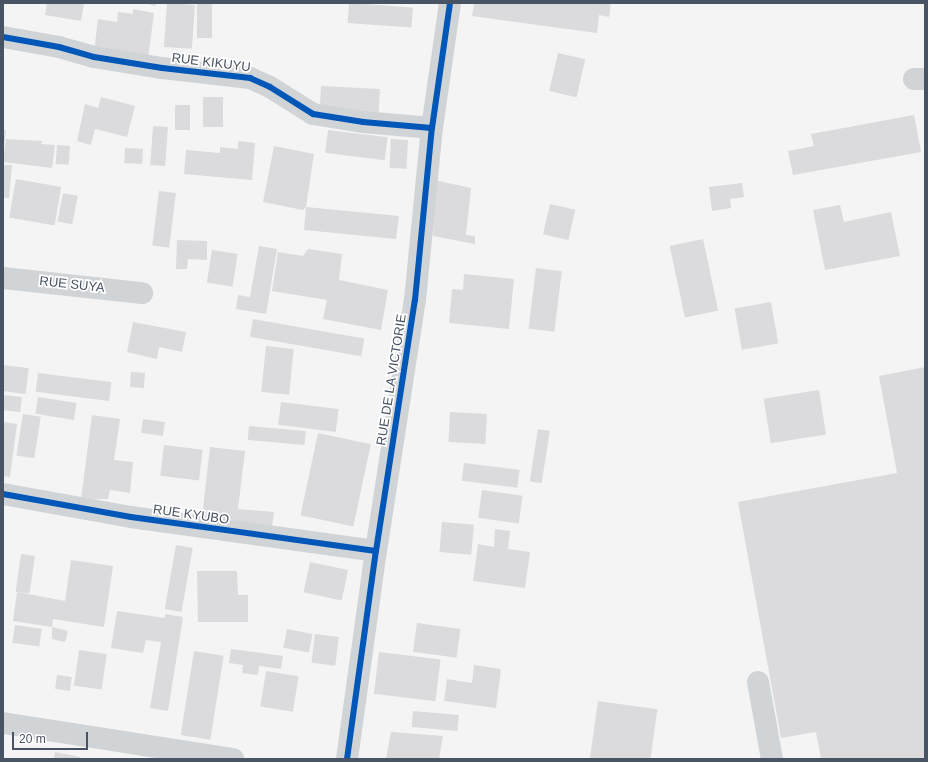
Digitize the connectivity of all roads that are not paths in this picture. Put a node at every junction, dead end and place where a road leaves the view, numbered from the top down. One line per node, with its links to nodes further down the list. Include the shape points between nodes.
1 (450, 3): 3 (street, RUE DE LA VICTORIE)
2 (3, 37): 3 (street, RUE KIKUYU, via 59,47 94,58 250,78 270,87 313,114 363,122)
3 (432, 128): 7 (street, RUE DE LA VICTORIE, via 415,300)
4 (3, 278): 5 (street, RUE SUYA)
5 (142, 293)
6 (3, 494): 7 (street, RUE KYUBO, via 131,517)
7 (376, 551): 11 (street, RUE DE LA VICTORIE)
8 (758, 682): 12 (street)
9 (3, 722): 10 (street)
10 (233, 759)
11 (347, 759)
12 (772, 759)

